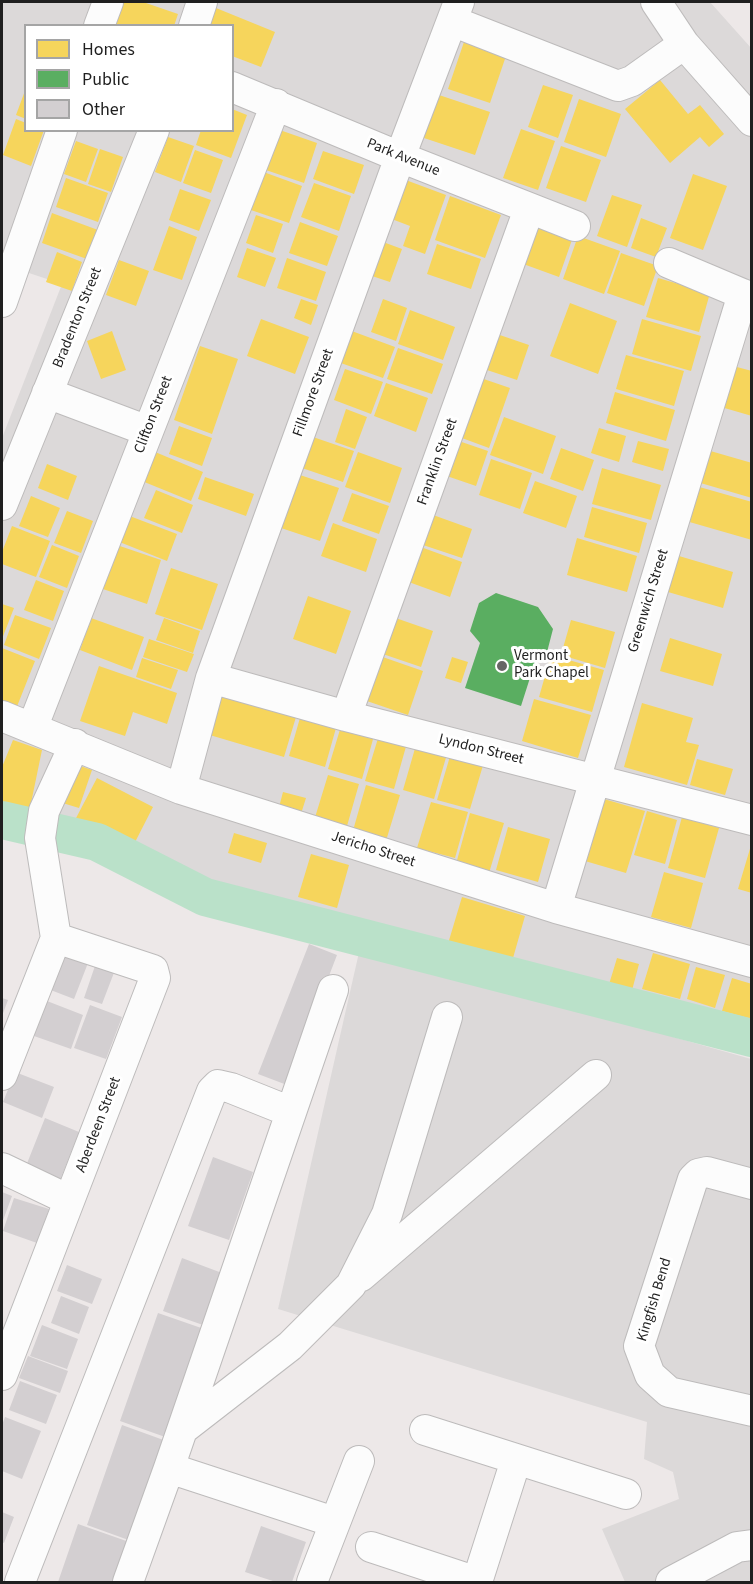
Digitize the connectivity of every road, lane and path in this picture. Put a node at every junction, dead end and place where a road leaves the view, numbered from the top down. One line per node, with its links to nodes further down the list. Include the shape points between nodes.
1 (108, 2): 5 (street)
2 (202, 2): 6 (street)
3 (656, 2): 7 (street)
4 (455, 11): 7 (street, via 618,86 632,81); 13 (street, Fillmore Street)
5 (100, 24)
6 (195, 24)
7 (684, 44): 10 (street)
8 (234, 88): 9 (street, Park Avenue)
9 (276, 104): 13 (street, Park Avenue); 20 (street, Clifton Street)
10 (752, 121)
11 (61, 132): 18 (street)
12 (153, 132): 19 (street, Bradenton Street)
13 (400, 157): 14 (street, Park Avenue); 22 (street, Fillmore Street)
14 (529, 208): 15 (street, Park Avenue); 24 (street, Franklin Street)
15 (575, 226)
16 (669, 263): 17 (street)
17 (747, 296): 27 (street, Greenwich Street)
18 (2, 302)
19 (47, 393): 20 (street); 21 (street, Bradenton Street)
20 (148, 430): 25 (street, Clifton Street)
21 (2, 505)
22 (211, 678): 24 (street, Lyndon Street); 28 (street, Fillmore Street)
23 (2, 716): 25 (street, Jericho Street)
24 (346, 716): 27 (street, Lyndon Street)
25 (33, 726): 26 (street, Jericho Street)
26 (75, 744): 28 (street, Jericho Street); 31 (street, via 42,825)
27 (595, 779): 29 (street, Lyndon Street); 30 (street, Greenwich Street)
28 (181, 789): 30 (street, Jericho Street)
29 (752, 820)
30 (556, 908): 32 (street, Jericho Street)
31 (56, 938): 35 (street); 40 (street, Aberdeen Street, via 153,970 155,978)
32 (752, 962)
33 (333, 990): 37 (street)
34 (447, 1017): 41 (street, via 387,1214)
35 (2, 1075)
36 (596, 1075): 41 (street)
37 (291, 1112): 44 (street); 53 (street, via 231,1088 218,1085 212,1091)
38 (2, 1168): 40 (street)
39 (752, 1184): 43 (street, Kingfish Bend, via 707,1172 693,1179 639,1346 650,1376 669,1392)
40 (69, 1200): 42 (street, Aberdeen Street)
41 (351, 1285): 44 (street, via 290,1346)
42 (2, 1375)
43 (752, 1411)
44 (183, 1429): 48 (street)
45 (425, 1430): 46 (street)
46 (516, 1460): 49 (street); 56 (street)
47 (359, 1461): 50 (street)
48 (169, 1468): 50 (street); 54 (street)
49 (626, 1494)
50 (334, 1522): 55 (street)
51 (752, 1545): 57 (street, via 737,1547)
52 (371, 1547): 56 (street)
53 (20, 1582)
54 (128, 1582)
55 (312, 1582)
56 (477, 1582)
57 (671, 1582)

